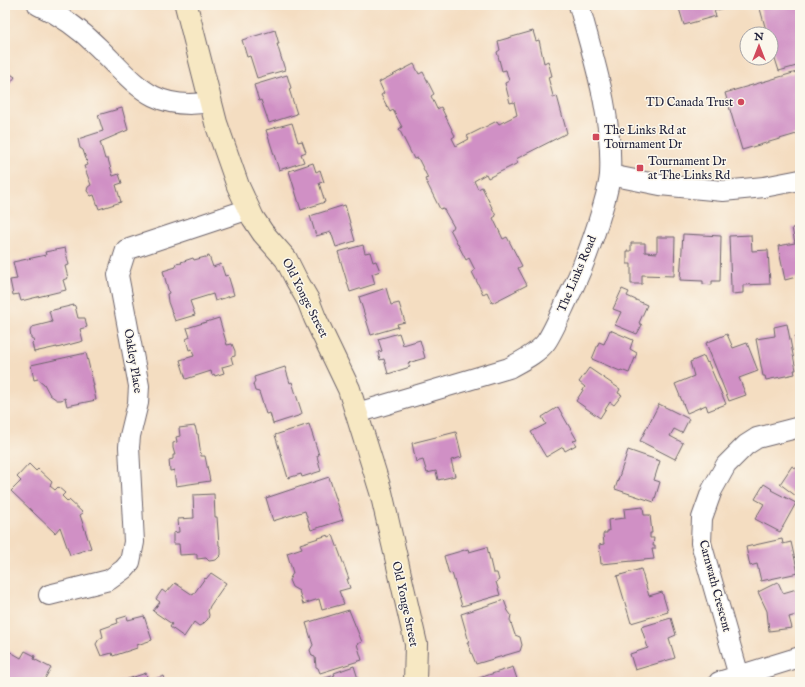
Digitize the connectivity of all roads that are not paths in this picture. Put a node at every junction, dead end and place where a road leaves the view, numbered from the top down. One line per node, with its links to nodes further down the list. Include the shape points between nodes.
1 (38, 5): 4 (street, via 50,10 82,33 123,74 153,96 175,104 194,105)
2 (186, 5): 4 (street, Old Yonge Street)
3 (579, 5): 5 (street, The Links Road, via 604,101)
4 (211, 102): 7 (street, Old Yonge Street, via 221,139)
5 (610, 175): 6 (street, via 660,185 724,191); 8 (street, The Links Road, via 595,233 575,284 546,342 509,368)
6 (800, 180)
7 (249, 209): 8 (street, Old Yonge Street, via 263,233 286,259 308,300 349,389); 10 (street, Oakley Place, via 126,250 118,275 140,386 129,442 134,542 130,562 110,580)
8 (357, 413): 13 (street, Old Yonge Street, via 380,492 416,644)
9 (800, 427): 12 (street, Carnwath Crescent, via 757,438 746,445 726,465 712,490 702,518 701,543)
10 (49, 595)
11 (800, 656): 12 (street)
12 (739, 676): 14 (street)
13 (415, 682)
14 (719, 682)

